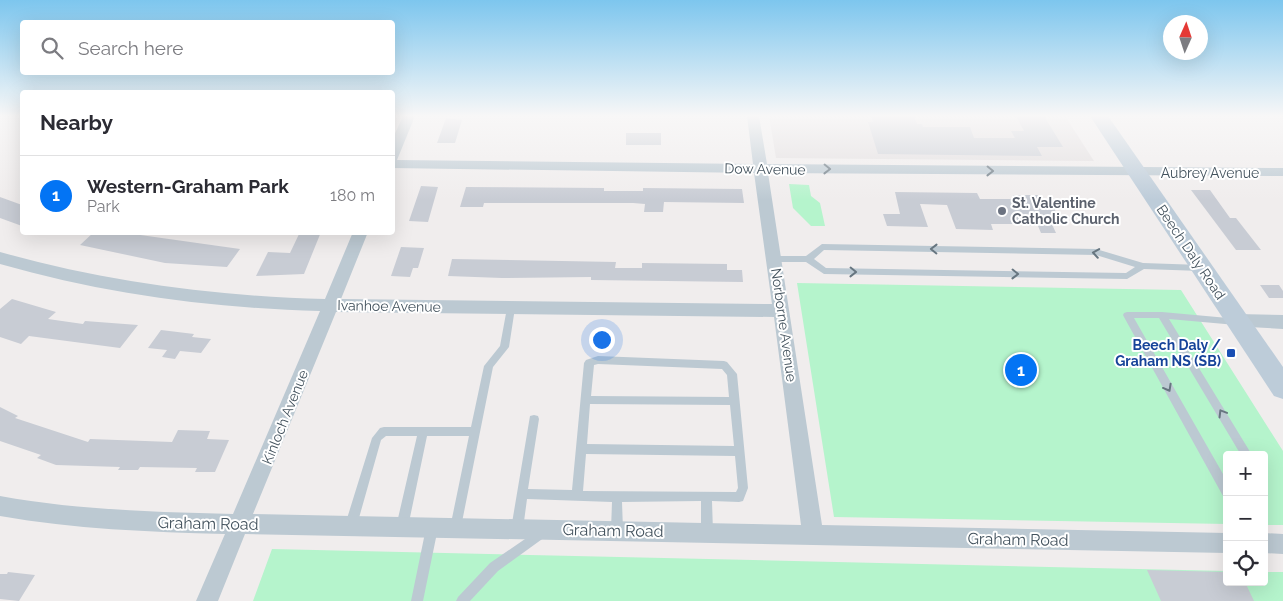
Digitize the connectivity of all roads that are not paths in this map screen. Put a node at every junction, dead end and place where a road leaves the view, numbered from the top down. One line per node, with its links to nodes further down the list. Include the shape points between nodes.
1 (757, 144): 4 (street, Norborne Avenue)
2 (1118, 144): 6 (main road, Beech Daly Road)
3 (395, 164): 4 (street, Dow Avenue)
4 (761, 169): 6 (street, Dow Avenue, one-way to 6); 9 (street, Norborne Avenue)
5 (1283, 172): 6 (street, Aubrey Avenue)
6 (1138, 173): 12 (main road, Beech Daly Road)
7 (360, 235): 13 (street, Kinloch Avenue)
8 (0, 258): 13 (street, Ivanhoe Avenue, via 49,273 143,292)
9 (774, 259): 10 (lane); 15 (street, Norborne Avenue)
10 (808, 259): 11 (lane, one-way to 10, via 1096,252 822,247); 11 (lane, one-way to 11, via 824,271 834,272 1127,276)
11 (1143, 266): 12 (lane)
12 (1202, 268): 17 (main road, Beech Daly Road)
13 (330, 306): 14 (street, Ivanhoe Avenue); 34 (street, Kinloch Avenue)
14 (511, 308): 15 (street, Ivanhoe Avenue); 24 (lane, via 504,347 489,366)
15 (782, 311): 43 (street, Norborne Avenue)
16 (1162, 315): 17 (lane); 27 (lane, one-way to 16); 28 (lane, one-way to 28, via 1127,315)
17 (1237, 321): 18 (street); 19 (main road, Beech Daly Road)
18 (1283, 322)
19 (1283, 388)
20 (585, 400): 21 (lane); 21 (lane, via 589,363 598,360 724,365 732,374); 25 (lane)
21 (735, 401): 26 (lane)
22 (534, 419): 29 (lane)
23 (423, 432): 24 (lane); 35 (lane, via 384,432 376,438); 36 (lane)
24 (475, 432): 38 (lane)
25 (581, 449): 26 (lane); 30 (lane)
26 (739, 451): 32 (lane, via 743,488 739,497)
27 (1245, 451)
28 (1223, 485)
29 (522, 494): 30 (lane); 39 (lane)
30 (577, 495): 31 (lane)
31 (618, 496): 32 (lane); 41 (lane)
32 (706, 496): 42 (lane)
33 (0, 506): 34 (street, Graham Road, via 98,519)
34 (241, 524): 35 (street, Graham Road); 47 (street, Kinloch Avenue)
35 (350, 526): 36 (street, Graham Road)
36 (402, 527): 37 (street, Graham Road)
37 (432, 527): 38 (street, Graham Road); 48 (lane)
38 (456, 528): 39 (street, Graham Road)
39 (517, 529): 40 (street, Graham Road)
40 (547, 529): 41 (street, Graham Road); 49 (lane, via 494,567)
41 (617, 530): 42 (street, Graham Road)
42 (708, 532): 43 (street, Graham Road)
43 (813, 535): 44 (street, Graham Road)
44 (1223, 543)
45 (1268, 544): 46 (street)
46 (1283, 544)
47 (207, 601)
48 (417, 601)
49 (462, 601)

